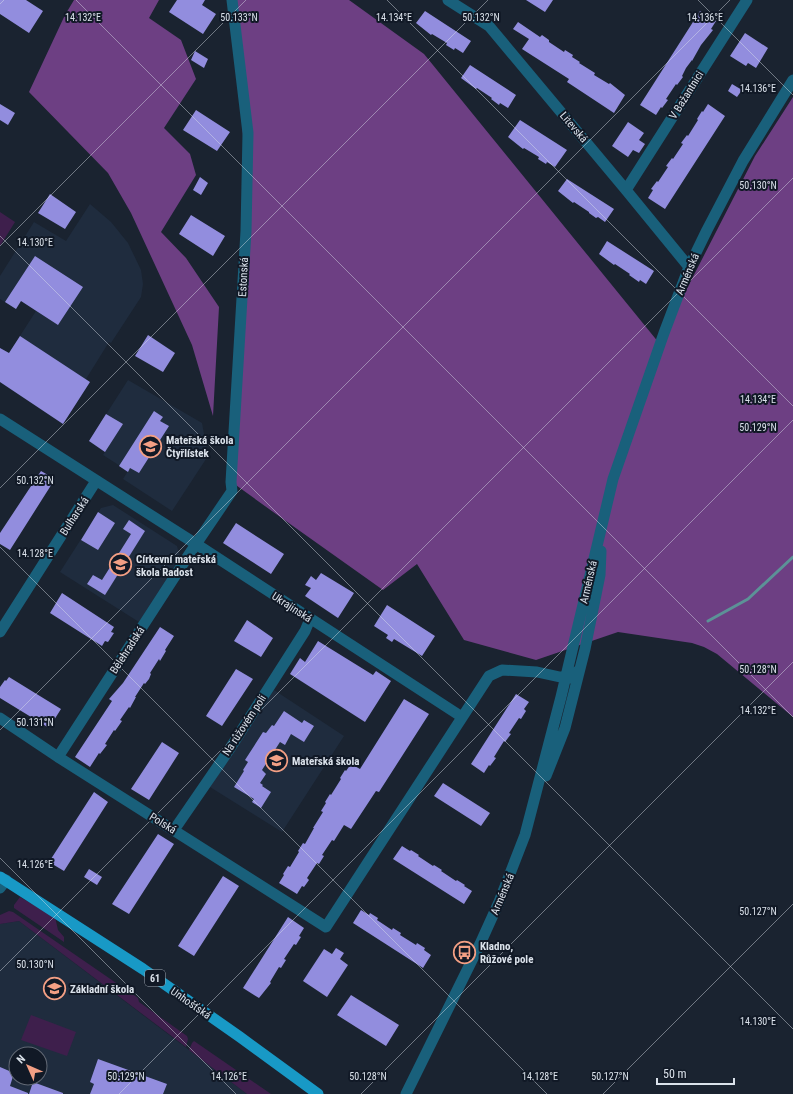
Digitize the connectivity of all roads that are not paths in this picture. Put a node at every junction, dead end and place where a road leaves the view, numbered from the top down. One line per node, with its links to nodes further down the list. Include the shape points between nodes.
1 (232, 0): 10 (street, Estonská, via 248,133 246,231 232,491)
2 (448, 0): 5 (street, Litevská, via 490,26)
3 (747, 0): 5 (street, V Bažantnici)
4 (793, 80): 6 (street, Arménská, via 732,182)
5 (626, 190): 6 (street, Litevská)
6 (689, 267): 9 (street, Arménská, via 613,479)
7 (0, 419): 8 (street, Ukrajinská)
8 (96, 481): 10 (street, Ukrajinská); 13 (street, Bulharská)
9 (602, 523): 11 (street, Arménská); 14 (street, via 600,575)
10 (196, 544): 12 (street, Ukrajinská); 20 (street, Bělehradská)
11 (596, 548): 15 (street, via 565,661 560,667); 16 (street, Arménská)
12 (310, 619): 18 (street, Ukrajinská); 22 (street, Na růžovém poli, via 305,631 229,750)
13 (0, 632)
14 (580, 669): 16 (street, via 570,678); 21 (street, via 565,728)
15 (546, 672): 16 (street, via 561,673); 17 (street, via 558,684); 18 (street, via 502,670 489,676)
16 (566, 678): 17 (street, Arménská); 21 (street, via 570,689)
17 (561, 697): 23 (street, Arménská)
18 (462, 717): 22 (street, Polská, via 326,927)
19 (0, 718): 20 (street, Polská)
20 (58, 757): 22 (street, Polská)
21 (544, 783): 23 (street)
22 (174, 830)
23 (525, 835): 26 (street, Arménská, via 480,944)
24 (2, 882): 25 (main road, Unhošťská / 61, via 143,970)
25 (318, 1094)
26 (406, 1094)

